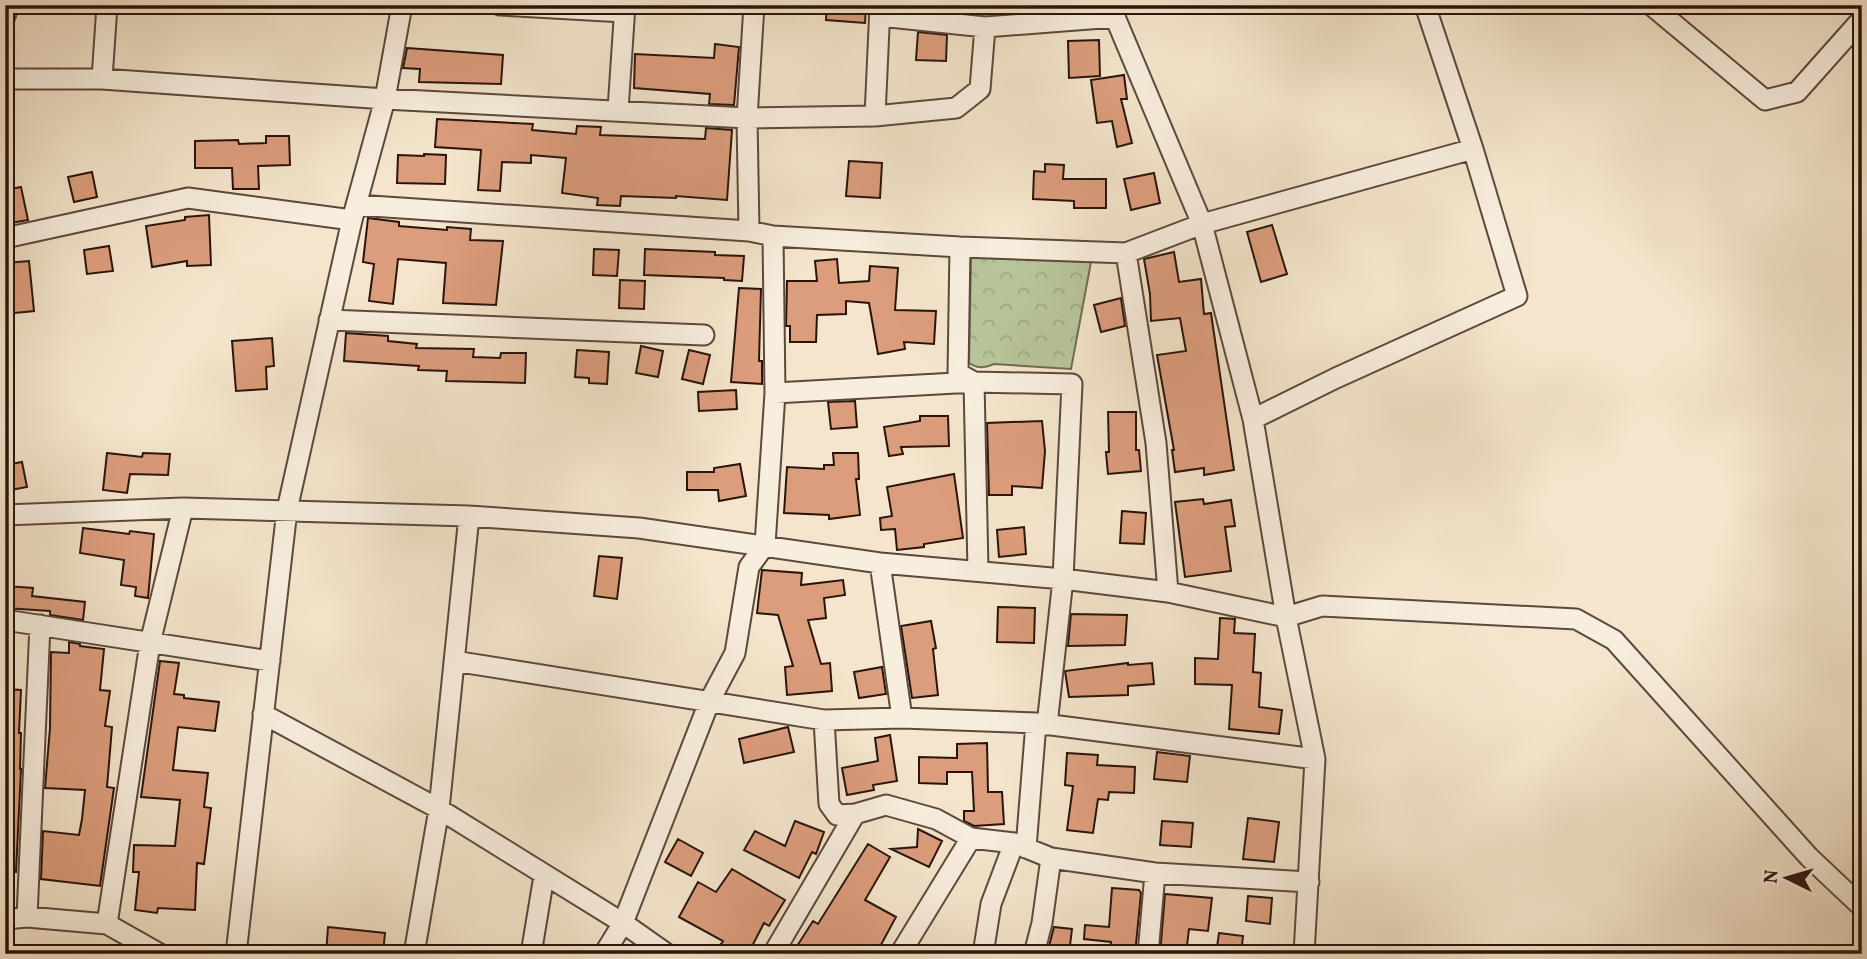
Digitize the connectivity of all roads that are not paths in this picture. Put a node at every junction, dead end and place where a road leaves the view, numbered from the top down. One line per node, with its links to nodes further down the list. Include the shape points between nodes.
1 (9, 5): 11 (street)
2 (107, 5): 15 (street)
3 (402, 5): 16 (street)
4 (500, 5): 8 (street)
5 (754, 5): 19 (street)
6 (1425, 5): 20 (street)
7 (1651, 5): 12 (street, via 1765,100 1797,92)
8 (625, 9): 17 (street)
9 (880, 11): 13 (street); 18 (street)
10 (1114, 11): 13 (street); 22 (street)
11 (5, 16)
12 (1862, 19)
13 (985, 27): 18 (street, via 980,89 956,108)
14 (5, 79): 15 (street)
15 (102, 79): 16 (street)
16 (384, 99): 17 (street); 21 (street)
17 (618, 110): 19 (street)
18 (875, 116): 19 (street)
19 (747, 118): 23 (street)
20 (1473, 149): 22 (street); 32 (street, via 1517,296)
21 (354, 213): 23 (street); 25 (street, via 188,198); 28 (street)
22 (1202, 224): 27 (street); 32 (street)
23 (749, 231): 24 (street)
24 (773, 236): 26 (street); 31 (street)
25 (5, 238)
26 (960, 247): 27 (street); 30 (street, via 957,373)
27 (1126, 253): 41 (street, via 1156,443)
28 (330, 320): 29 (street); 34 (street)
29 (704, 335)
30 (974, 382): 31 (street); 39 (street); 40 (street, via 1072,384)
31 (775, 393): 37 (street)
32 (1253, 419): 42 (street)
33 (183, 508): 34 (street); 35 (street); 45 (street)
34 (288, 510): 36 (street); 46 (street)
35 (5, 515)
36 (469, 516): 37 (street, via 639,528); 47 (street)
37 (765, 545): 38 (street); 48 (street, via 748,567 735,653)
38 (880, 562): 39 (street); 50 (street)
39 (978, 570): 40 (street)
40 (1063, 579): 41 (street); 52 (street)
41 (1168, 592): 42 (street)
42 (1286, 617): 53 (street); 62 (street, via 1322,606 1576,619 1614,640 1809,856)
43 (5, 620): 44 (street)
44 (40, 625): 45 (street); 63 (street)
45 (150, 643): 46 (street); 66 (street)
46 (270, 661): 49 (street)
47 (454, 661): 48 (street); 54 (street)
48 (710, 700): 51 (street); 65 (street)
49 (264, 714): 54 (street); 68 (street)
50 (902, 718): 51 (street); 52 (street)
51 (824, 720): 55 (street, via 829,804 837,815)
52 (1042, 724): 53 (street); 57 (street)
53 (1315, 759): 61 (street)
54 (439, 809): 60 (street); 69 (street)
55 (855, 814): 56 (street, via 886,804 936,819); 73 (street)
56 (971, 838): 57 (street); 74 (street)
57 (1020, 846): 58 (street); 75 (street, via 991,904)
58 (1051, 858): 59 (street); 76 (street)
59 (1155, 873): 61 (street); 77 (street)
60 (544, 876): 65 (street); 70 (street)
61 (1309, 883): 78 (street)
62 (1862, 907)
63 (27, 917): 64 (street); 66 (street)
64 (5, 919)
65 (623, 923): 71 (street); 72 (street)
66 (107, 924): 67 (street)
67 (160, 954)
68 (236, 954)
69 (415, 954)
70 (531, 954)
71 (604, 954)
72 (667, 954)
73 (772, 954)
74 (900, 954)
75 (983, 954)
76 (1034, 954)
77 (1148, 954)
78 (1304, 954)

